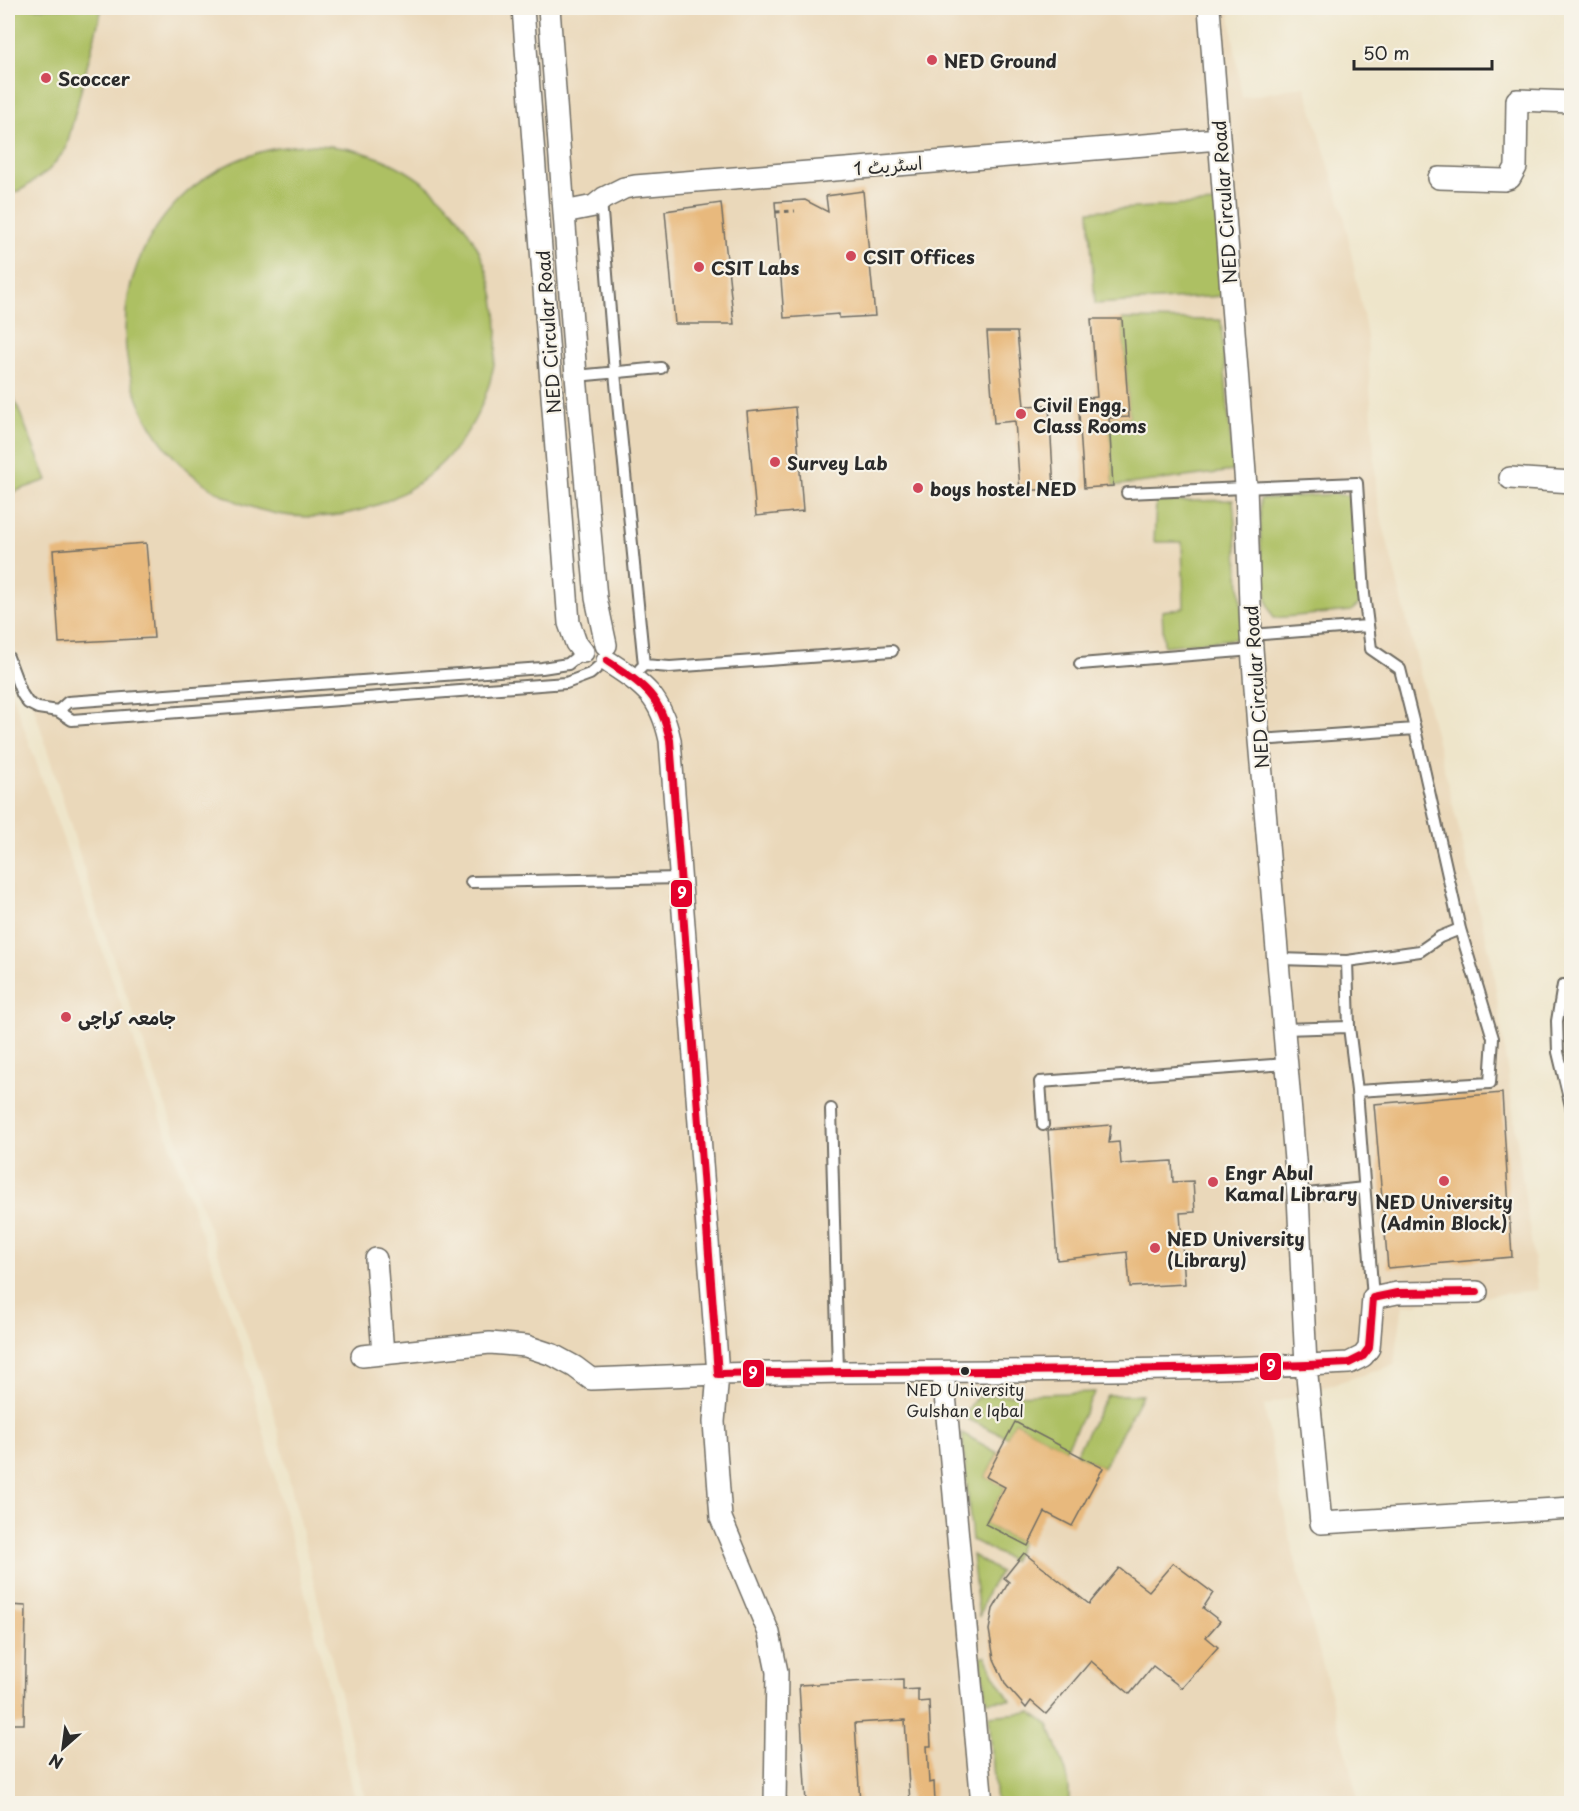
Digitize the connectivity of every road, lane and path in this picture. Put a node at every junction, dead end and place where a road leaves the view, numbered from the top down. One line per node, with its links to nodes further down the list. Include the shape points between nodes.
1 (524, 8): 21 (street, NED Circular Road, via 569,623 576,643)
2 (549, 8): 9 (street, NED Circular Road)
3 (1209, 8): 5 (street, NED Circular Road)
4 (1572, 102): 6 (street, via 1517,100 1516,167 1510,178)
5 (1219, 139): 7 (street, اسٹریٹ 1, via 635,186); 16 (street, NED Circular Road)
6 (1439, 178)
7 (601, 200): 9 (street, اسٹریٹ 1, via 594,206); 12 (lane)
8 (795, 211): 10 (path)
9 (564, 212): 13 (street, NED Circular Road)
10 (776, 212)
11 (660, 368): 12 (lane)
12 (615, 373): 13 (lane); 24 (lane)
13 (576, 376): 21 (street, NED Circular Road)
14 (1510, 478): 15 (street)
15 (1572, 482)
16 (1246, 486): 17 (lane); 18 (lane, via 1357,483); 19 (street, NED Circular Road)
17 (1127, 493)
18 (1367, 626): 19 (lane); 26 (lane, via 1371,649 1400,669)
19 (1252, 643): 23 (lane); 27 (street, NED Circular Road)
20 (892, 651): 24 (lane)
21 (598, 656): 24 (street, NED Circular Road); 25 (lane, via 542,668 68,702); 25 (lane, via 590,674 566,683 72,720)
22 (8, 657): 25 (lane, via 28,704)
23 (1080, 664)
24 (638, 672): 28 (street, NED Circular Road, via 660,705 670,740)
25 (58, 711)
26 (1415, 729): 27 (lane); 30 (lane)
27 (1258, 740): 31 (street, NED Circular Road)
28 (682, 878): 29 (lane); 49 (street, NED Circular Road)
29 (471, 882)
30 (1460, 929): 32 (lane, via 1420,951); 37 (lane, via 1493,1038 1490,1083)
31 (1279, 959): 32 (lane); 35 (street, NED Circular Road)
32 (1347, 961): 34 (lane)
33 (1563, 985): 39 (lane, via 1557,1021 1558,1052)
34 (1349, 1027): 35 (lane); 37 (lane)
35 (1283, 1029): 36 (street, NED Circular Road)
36 (1287, 1064): 40 (lane, via 1040,1082); 42 (street, NED Circular Road)
37 (1357, 1091): 41 (lane)
38 (831, 1109): 47 (lane)
39 (1572, 1110)
40 (1043, 1125)
41 (1364, 1188): 42 (lane); 45 (lane)
42 (1298, 1195): 46 (street, NED Circular Road)
43 (376, 1258): 49 (street, via 372,1355 490,1343 525,1346 553,1355 591,1379)
44 (1477, 1292): 45 (street, via 1397,1293)
45 (1373, 1298): 46 (street, via 1369,1348 1363,1356 1349,1363)
46 (1306, 1365): 48 (street); 50 (street, NED Circular Road, via 1321,1523)
47 (838, 1371): 48 (street); 49 (street)
48 (943, 1372): 52 (street)
49 (718, 1374): 51 (street, NED Circular Road, via 714,1422 721,1518 769,1634 777,1672)
50 (1572, 1508)
51 (775, 1803)
52 (982, 1803)

